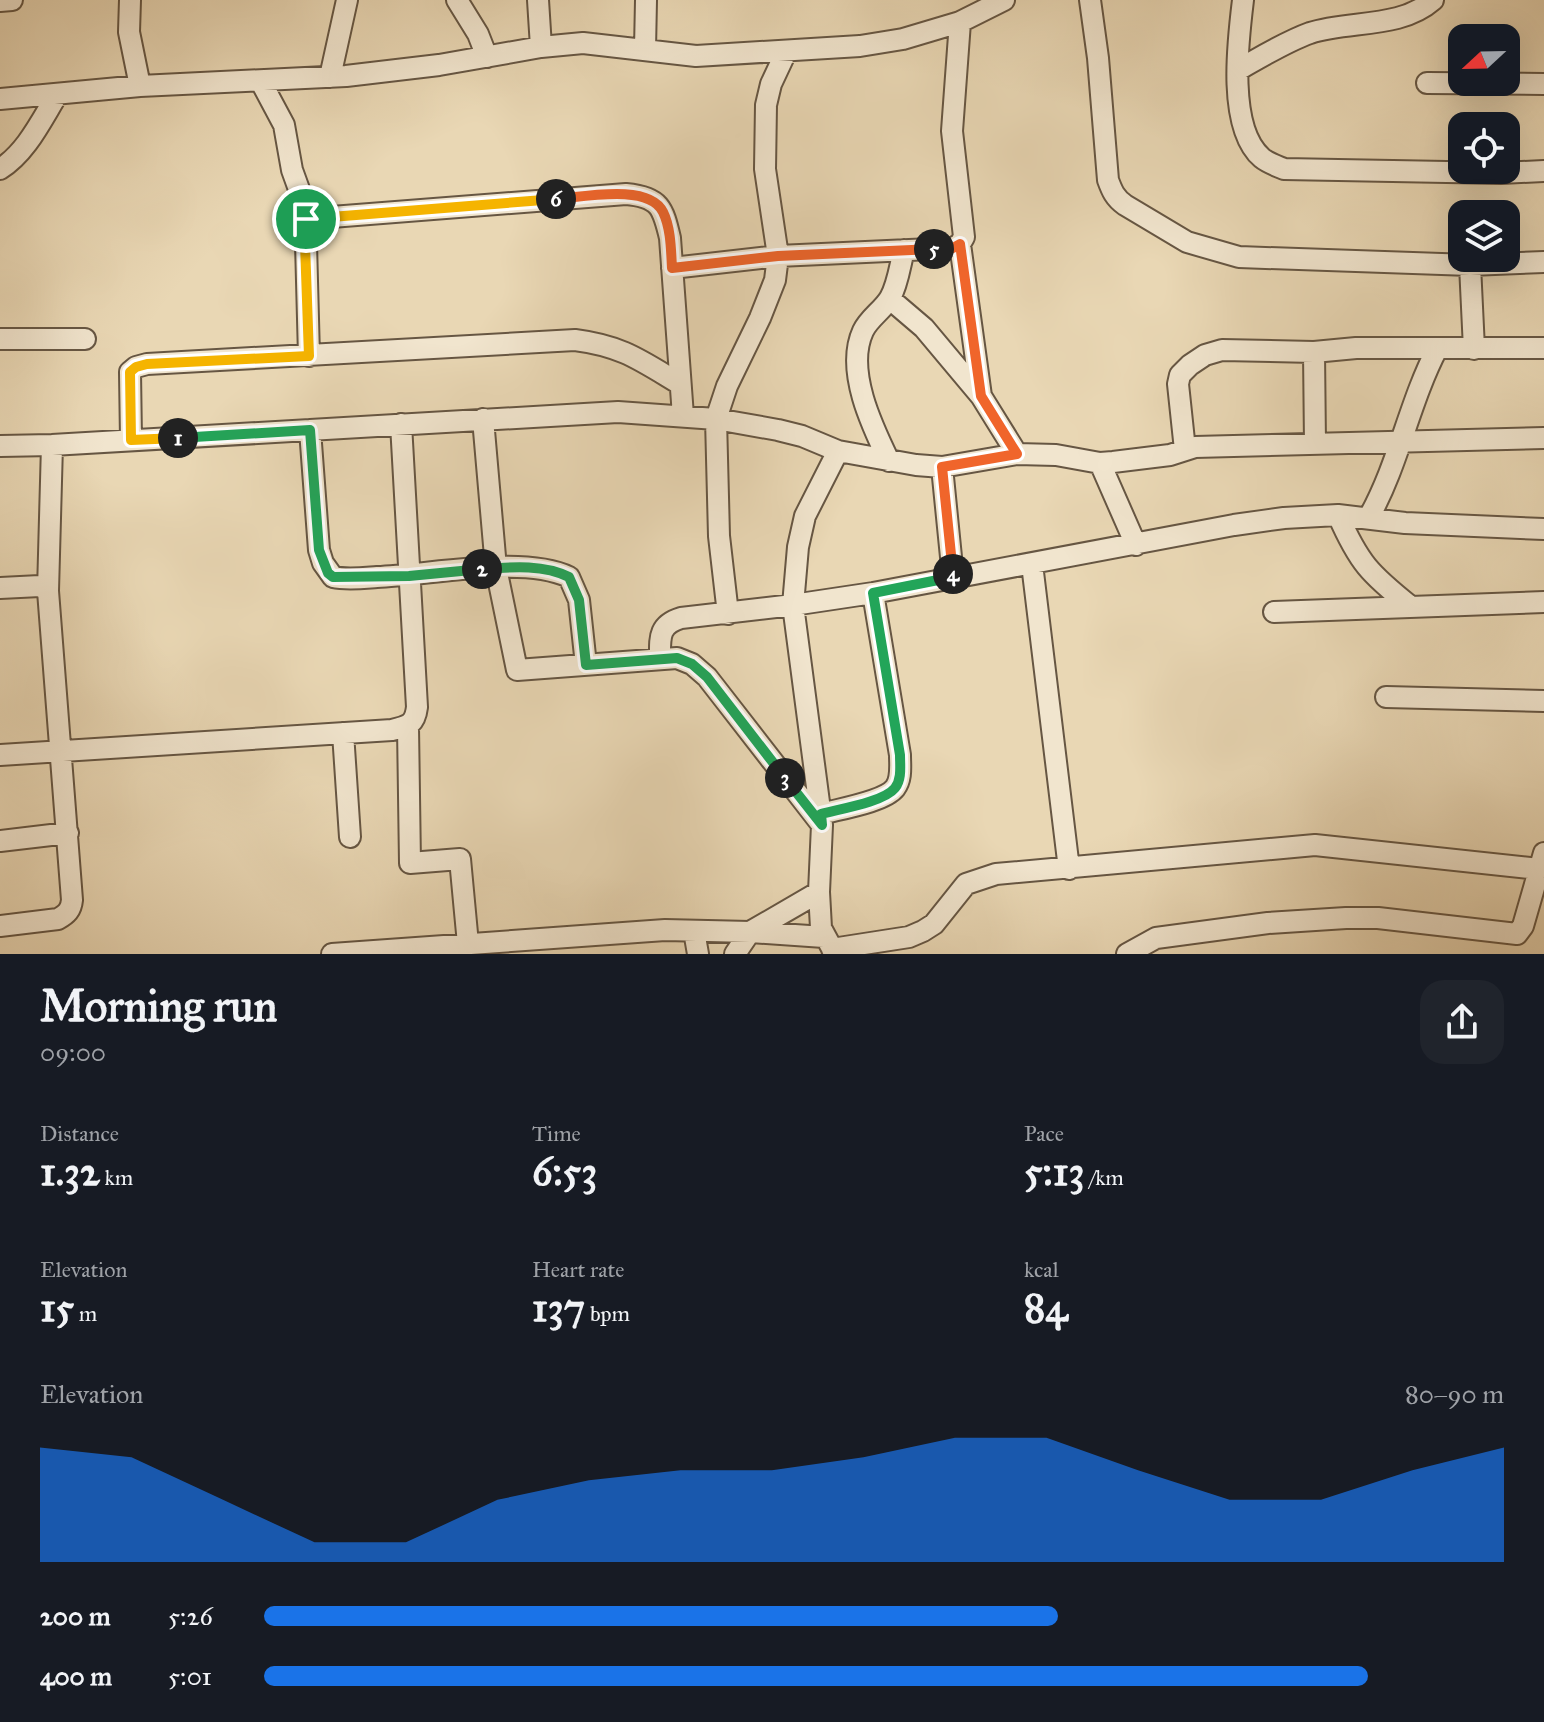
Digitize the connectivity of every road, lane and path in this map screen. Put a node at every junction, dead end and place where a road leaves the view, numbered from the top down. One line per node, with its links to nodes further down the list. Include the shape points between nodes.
1 (12, 0): 11 (street)
2 (130, 0): 22 (street, via 129,32)
3 (347, 0): 18 (street)
4 (457, 0): 16 (street)
5 (538, 0): 13 (street)
6 (646, 0): 14 (street)
7 (1004, 0): 12 (street)
8 (1090, 0): 33 (street, via 1108,180 1117,200 1187,242 1239,257)
9 (1243, 0): 17 (street)
10 (1433, 0): 17 (street, via 1403,17 1309,33)
11 (0, 1)
12 (960, 22): 15 (street, via 903,39); 28 (street, via 952,131 964,237)
13 (541, 47): 14 (street, via 583,43); 16 (street)
14 (645, 49): 15 (street, via 696,56)
15 (786, 52): 30 (street, via 766,105 766,180)
16 (487, 57): 18 (street)
17 (1238, 70): 26 (street, via 1246,134 1263,159 1284,169)
18 (330, 77): 19 (street)
19 (261, 82): 22 (street); 27 (street, via 284,125)
20 (1427, 83): 21 (street)
21 (1544, 84)
22 (140, 86): 23 (street)
23 (57, 95): 24 (street); 25 (street, via 24,147)
24 (0, 99)
25 (0, 169)
26 (1544, 171)
27 (306, 219): 34 (street, via 641,195 664,213); 43 (street)
28 (960, 244): 29 (street); 45 (street)
29 (904, 250): 30 (street); 36 (street)
30 (778, 256): 34 (street); 48 (street, via 770,293)
31 (1544, 262): 32 (street)
32 (1520, 263)
33 (1448, 264)
34 (672, 268): 44 (street)
35 (1470, 272): 41 (street)
36 (890, 299): 45 (street, via 924,328); 60 (street, via 863,329 858,346 869,420)
37 (0, 339): 38 (street)
38 (85, 339)
39 (1544, 348): 41 (street)
40 (1437, 349): 41 (street); 42 (street); 53 (street, via 1410,409)
41 (1474, 349)
42 (1314, 352): 54 (street); 57 (street, via 1222,350 1190,365 1178,384)
43 (309, 356): 44 (street, via 575,340 627,352); 52 (street, via 136,367 129,380)
44 (680, 384): 46 (street)
45 (981, 396): 59 (street)
46 (683, 416): 47 (street, via 618,412); 48 (street)
47 (483, 419): 49 (street); 68 (street)
48 (716, 419): 58 (street, via 802,436); 78 (street, via 719,536)
49 (401, 424): 50 (street); 69 (street)
50 (310, 430): 52 (street); 69 (street, via 319,550 328,573 340,579)
51 (1544, 438): 53 (street)
52 (131, 440): 55 (street)
53 (1402, 442): 54 (street); 64 (street)
54 (1315, 444): 57 (street)
55 (52, 445): 56 (street); 72 (street)
56 (0, 446)
57 (1185, 450): 61 (street)
58 (838, 451): 60 (street); 75 (street, via 805,516)
59 (1017, 454): 61 (street); 62 (street)
60 (889, 461): 62 (street)
61 (1100, 463): 66 (street)
62 (942, 467): 70 (street)
63 (1338, 515): 64 (street); 66 (street, via 1234,525); 76 (street, via 1371,574)
64 (1369, 517): 65 (street)
65 (1544, 529)
66 (1136, 545): 67 (street)
67 (1032, 564): 70 (street); 92 (street)
68 (496, 568): 69 (street); 80 (street, via 554,570 569,577 579,600); 80 (street, via 517,670)
69 (409, 576): 83 (street, via 417,707)
70 (953, 577): 73 (street)
71 (0, 588): 72 (street, via 40,586)
72 (48, 591): 85 (street)
73 (873, 593): 75 (street); 87 (street, via 900,776 884,796)
74 (1544, 602): 76 (street)
75 (793, 605): 78 (street); 87 (street)
76 (1410, 606): 77 (street)
77 (1274, 612)
78 (728, 614): 79 (street, via 681,618 664,625 659,633)
79 (660, 659): 80 (street); 87 (street, via 677,658 707,677)
80 (586, 665)
81 (1386, 697): 82 (street)
82 (1544, 701)
83 (408, 727): 84 (street); 97 (street, via 410,863 460,859)
84 (343, 733): 85 (street); 89 (street)
85 (62, 752): 86 (street); 88 (street)
86 (0, 755)
87 (822, 820): 93 (street)
88 (68, 833): 90 (street); 94 (street, via 72,900 66,915)
89 (350, 837)
90 (0, 841)
91 (1542, 861): 92 (street, via 1315,845); 103 (street, via 1517,934 1346,918 1156,938)
92 (1069, 869): 98 (street, via 975,880 923,931)
93 (819, 892): 96 (street); 98 (street, via 821,928)
94 (0, 926)
95 (694, 931): 96 (street); 97 (street); 101 (street)
96 (750, 932): 98 (street); 102 (street)
97 (468, 944): 99 (street)
98 (830, 947)
99 (382, 952): 100 (street)
100 (332, 954)
101 (698, 954)
102 (735, 954)
103 (1127, 954)

